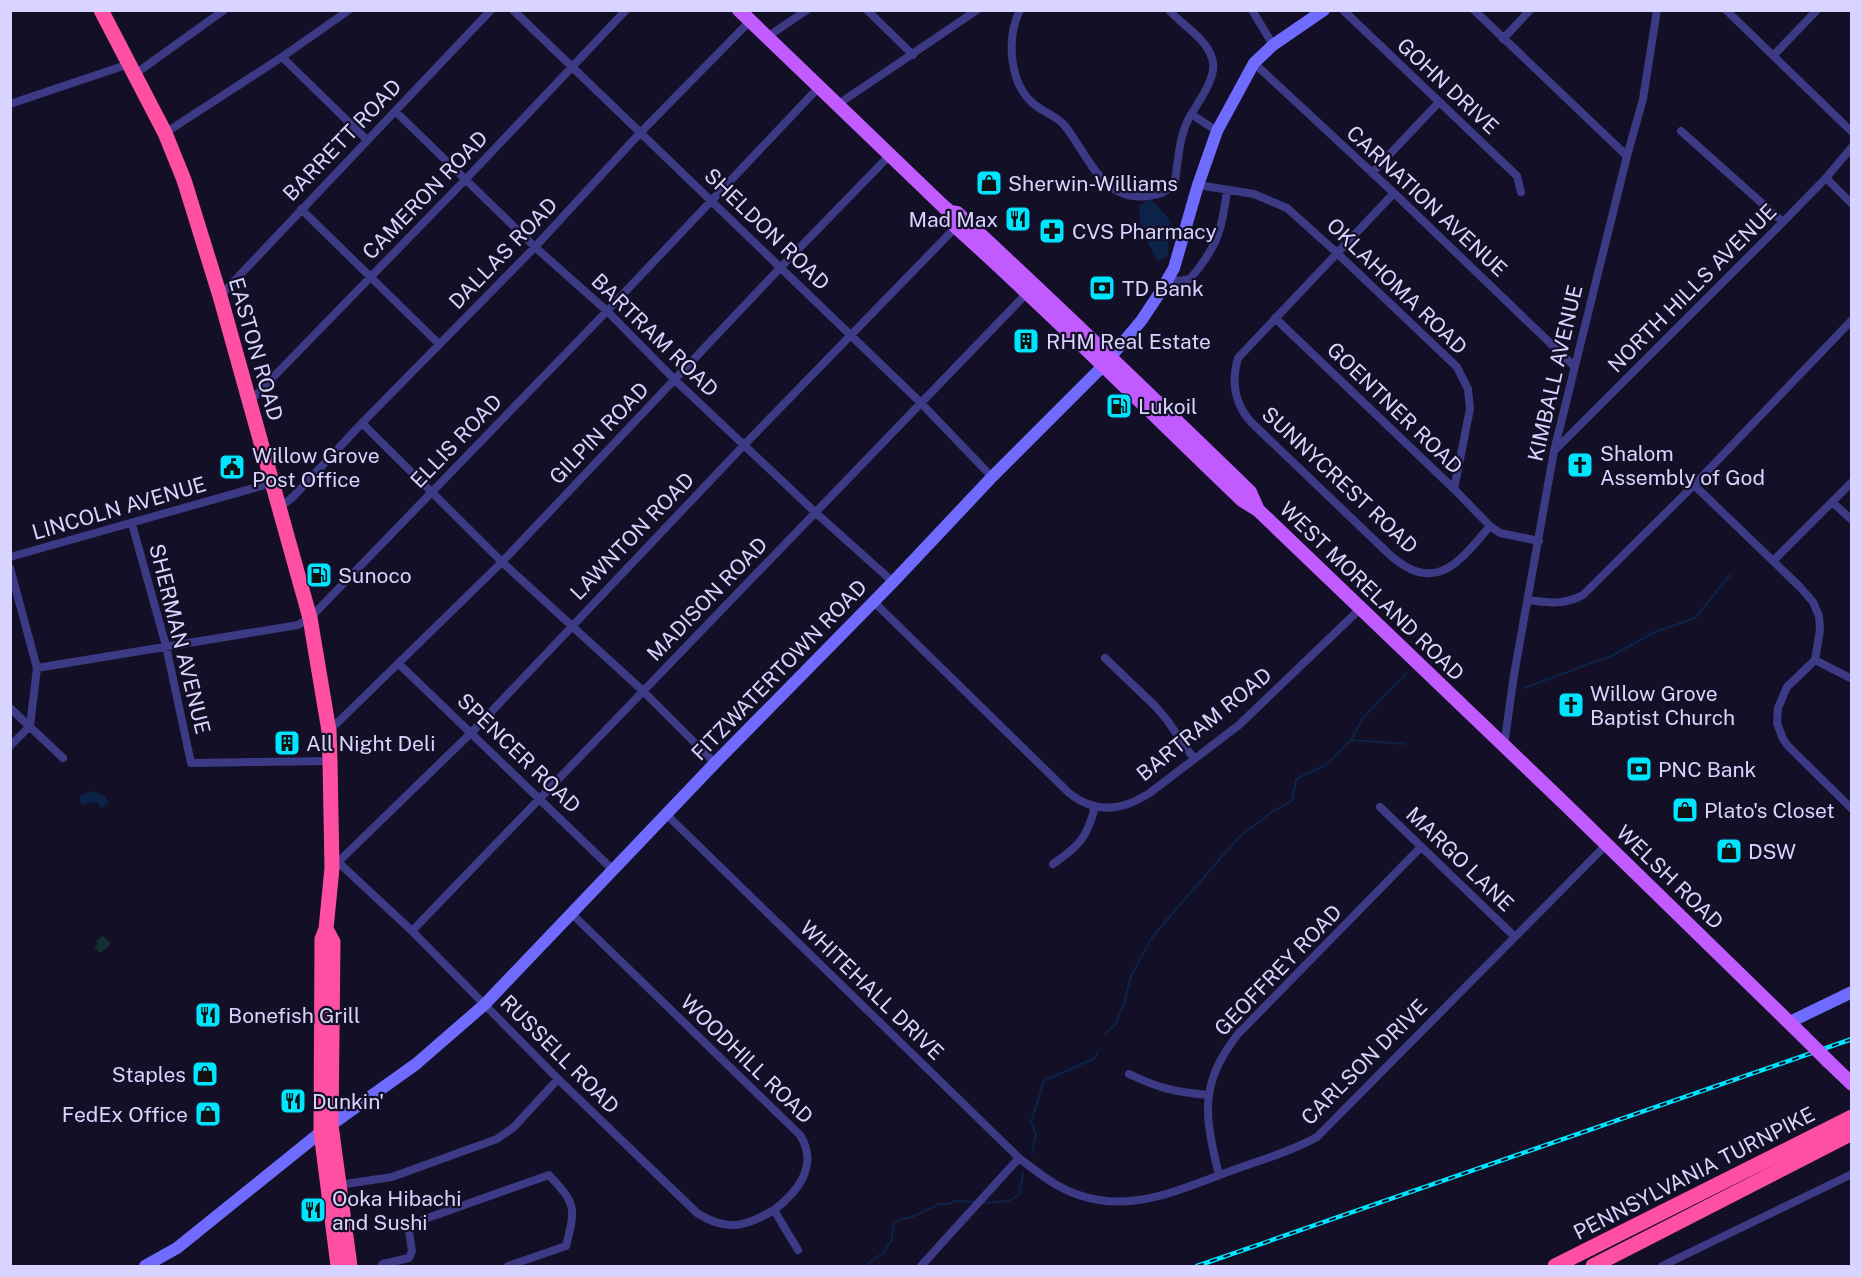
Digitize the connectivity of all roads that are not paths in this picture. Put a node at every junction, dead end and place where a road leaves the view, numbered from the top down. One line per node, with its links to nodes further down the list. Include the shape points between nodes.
1 (102, 10): 30 (highway, EASTON ROAD)
2 (224, 10): 30 (street)
3 (349, 10): 27 (street)
4 (491, 10): 35 (street, BARRETT ROAD)
5 (513, 10): 29 (street, SHELDON ROAD)
6 (626, 10): 29 (street, CAMERON ROAD)
7 (739, 10): 21 (main road, WEST MORELAND ROAD)
8 (807, 10): 22 (street)
9 (867, 10): 25 (street)
10 (977, 10): 25 (street)
11 (1020, 10): 36 (street, via 1012,41 1020,86 1034,105 1062,122 1089,165 1111,187 1144,197 1170,188)
12 (1169, 10): 36 (street, via 1195,35 1212,59 1210,78)
13 (1252, 10): 24 (street)
14 (1324, 10): 24 (street, FITZWATERTOWN ROAD)
15 (1343, 10): 32 (street, GOHN DRIVE)
16 (1474, 10): 23 (street)
17 (1530, 10): 23 (street)
18 (1658, 10): 45 (street, KIMBALL AVENUE, via 1643,99)
19 (1726, 10): 26 (street)
20 (1817, 10): 26 (street)
21 (750, 21): 22 (main road, WEST MORELAND ROAD); 41 (street, DALLAS ROAD)
22 (766, 37): 31 (main road, WEST MORELAND ROAD)
23 (1503, 39): 45 (street)
24 (1273, 45): 28 (street, FITZWATERTOWN ROAD)
25 (913, 55): 34 (street)
26 (1774, 55): 39 (street)
27 (282, 57): 40 (street); 42 (street)
28 (1254, 63): 37 (street, FITZWATERTOWN ROAD); 46 (street, CARNATION AVENUE)
29 (571, 67): 41 (street, SHELDON ROAD); 48 (street, CAMERON ROAD)
30 (132, 69): 33 (street); 40 (highway, EASTON ROAD)
31 (819, 87): 34 (main road, WEST MORELAND ROAD); 53 (street, ELLIS ROAD)
32 (1439, 102): 46 (street); 52 (street, GOHN DRIVE, via 1517,176)
33 (10, 104)
34 (837, 105): 44 (main road, WEST MORELAND ROAD)
35 (395, 111): 42 (street, BARRETT ROAD); 48 (street, BARTRAM ROAD)
36 (1191, 114): 37 (street)
37 (1217, 131): 49 (street, FITZWATERTOWN ROAD)
38 (1681, 131): 57 (street)
39 (1851, 132)
40 (165, 133): 65 (highway, EASTON ROAD)
41 (640, 133): 53 (street, SHELDON ROAD); 59 (street, DALLAS ROAD)
42 (367, 140): 55 (street, BARRETT ROAD)
43 (1851, 147): 47 (street, NORTH HILLS AVENUE)
44 (890, 155): 56 (main road, WEST MORELAND ROAD); 61 (street, GILPIN ROAD)
45 (1627, 156): 72 (street, KIMBALL AVENUE)
46 (1372, 173): 51 (street, CARNATION AVENUE)
47 (1826, 178): 54 (street); 57 (street, NORTH HILLS AVENUE)
48 (466, 179): 59 (street, BARTRAM ROAD); 62 (street, CAMERON ROAD)
49 (1198, 185): 50 (street, OKLAHOMA ROAD); 63 (street, FITZWATERTOWN ROAD)
50 (1227, 190): 60 (street, OKLAHOMA ROAD, via 1254,194 1281,205); 63 (street, via 1222,224 1211,252 1190,279)
51 (1394, 192): 60 (street, SUNNYCREST ROAD); 72 (street, CARNATION AVENUE)
52 (1521, 192)
53 (711, 200): 61 (street, SHELDON ROAD); 66 (street, ELLIS ROAD)
54 (1851, 204)
55 (302, 209): 62 (street); 65 (street, BARRETT ROAD)
56 (950, 212): 58 (main road, WEST MORELAND ROAD); 71 (main road, WEST MORELAND ROAD, via 957,213 1008,259)
57 (1783, 222): 78 (street, NORTH HILLS AVENUE)
58 (957, 227): 64 (main road, WEST MORELAND ROAD); 69 (street, LAWNTON ROAD)
59 (535, 247): 66 (street, BARTRAM ROAD); 70 (street, DALLAS ROAD)
60 (1336, 252): 67 (street, SUNNYCREST ROAD); 83 (street, OKLAHOMA ROAD, via 1462,375 1470,409)
61 (780, 268): 69 (street, SHELDON ROAD); 73 (street, GILPIN ROAD)
62 (370, 278): 70 (street); 74 (street, CAMERON ROAD)
63 (1168, 278): 71 (street, FITZWATERTOWN ROAD, via 1141,321)
64 (1028, 292): 71 (main road, WEST MORELAND ROAD); 75 (street, MADISON ROAD)
65 (220, 296): 74 (highway, EASTON ROAD)
66 (607, 311): 73 (street, BARTRAM ROAD); 84 (street, ELLIS ROAD)
67 (1275, 318): 83 (street, GOENTNER ROAD); 90 (street, SUNNYCREST ROAD, via 1238,358 1235,368 1236,396 1251,422 1410,570 1428,574 1446,570 1462,560)
68 (1851, 320): 82 (street)
69 (851, 335): 75 (street, SHELDON ROAD); 77 (street, LAWNTON ROAD)
70 (439, 344): 76 (street, DALLAS ROAD)
71 (1107, 361): 79 (street, FITZWATERTOWN ROAD); 99 (main road, WEST MORELAND ROAD, via 1250,492 1258,510)
72 (1574, 366): 78 (street, KIMBALL AVENUE)
73 (675, 380): 77 (street, BARTRAM ROAD); 94 (street, GILPIN ROAD)
74 (249, 402): 81 (highway, EASTON ROAD)
75 (920, 402): 79 (street, SHELDON ROAD); 87 (street, MADISON ROAD)
76 (362, 423): 84 (street); 86 (street, DALLAS ROAD)
77 (744, 445): 87 (street, BARTRAM ROAD); 101 (street, LAWNTON ROAD)
78 (1554, 451): 91 (street, KIMBALL AVENUE)
79 (992, 477): 96 (street, FITZWATERTOWN ROAD)
80 (1851, 482): 85 (street)
81 (272, 483): 86 (highway, EASTON ROAD); 89 (street, LINCOLN AVENUE)
82 (1694, 485): 93 (street); 97 (street, via 1583,595 1557,603)
83 (1454, 489): 90 (street, GOENTNER ROAD)
84 (431, 491): 94 (street); 100 (street, ELLIS ROAD)
85 (1832, 502): 88 (street); 93 (street)
86 (279, 508): 100 (highway, EASTON ROAD)
87 (816, 513): 96 (street, BARTRAM ROAD); 108 (street, MADISON ROAD)
88 (1851, 520)
89 (132, 524): 92 (street, LINCOLN AVENUE); 102 (street, SHERMAN AVENUE)
90 (1490, 526): 91 (street, via 1500,533)
91 (1539, 541): 97 (street, KIMBALL AVENUE)
92 (10, 557)
93 (1773, 561): 104 (street, via 1816,608 1821,622)
94 (502, 562): 101 (street); 105 (street, GILPIN ROAD)
95 (10, 568): 106 (street)
96 (893, 582): 98 (street, FITZWATERTOWN ROAD)
97 (1528, 600): 115 (street, KIMBALL AVENUE)
98 (874, 602): 119 (street, FITZWATERTOWN ROAD); 121 (street, via 1069,793)
99 (1360, 609): 109 (main road, WEST MORELAND ROAD); 117 (street, BARTRAM ROAD, via 1254,712)
100 (310, 618): 102 (street, ELLIS ROAD, via 298,625); 112 (highway, EASTON ROAD)
101 (571, 626): 108 (street); 113 (street, LAWNTON ROAD)
102 (166, 646): 106 (street, ELLIS ROAD); 118 (street, SHERMAN AVENUE, via 191,763)
103 (1105, 658): 117 (street, via 1162,714)
104 (1815, 660): 107 (street); 123 (street, via 1783,693 1777,723 1788,746)
105 (399, 663): 112 (street, GILPIN ROAD); 113 (street, SPENCER ROAD)
106 (37, 668): 111 (street)
107 (1851, 679)
108 (643, 691): 119 (street); 120 (street, MADISON ROAD)
109 (1457, 702): 115 (main road, WELSH ROAD)
110 (10, 708): 111 (street)
111 (30, 726): 114 (street); 116 (street)
112 (329, 731): 118 (highway, EASTON ROAD)
113 (472, 732): 120 (street, SPENCER ROAD); 128 (street, LAWNTON ROAD)
114 (10, 746)
115 (1504, 746): 125 (main road, WELSH ROAD)
116 (63, 758)
117 (1194, 759): 121 (street, BARTRAM ROAD, via 1138,801)
118 (330, 761): 128 (highway, EASTON ROAD)
119 (715, 763): 124 (street, FITZWATERTOWN ROAD)
120 (540, 798): 129 (street, SPENCER ROAD); 131 (street, MADISON ROAD)
121 (1095, 807): 127 (street, via 1084,838)
122 (1380, 807): 126 (street, MARGO LANE)
123 (1851, 809)
124 (666, 814): 129 (street, FITZWATERTOWN ROAD); 143 (street, WHITEHALL DRIVE)
125 (1606, 845): 132 (street, CARLSON DRIVE); 135 (main road, WELSH ROAD)
126 (1421, 847): 132 (street, MARGO LANE); 139 (street, GEOFFREY ROAD, via 1238,1035 1220,1061)
127 (1053, 864)
128 (335, 865): 131 (street, RUSSELL ROAD); 141 (highway, EASTON ROAD, via 326,929 333,942)
129 (612, 869): 130 (street, FITZWATERTOWN ROAD)
130 (572, 914): 134 (street, FITZWATERTOWN ROAD); 148 (street, WOODHILL ROAD, via 801,1135 806,1143 804,1177 795,1192)
131 (412, 931): 134 (street, RUSSELL ROAD)
132 (1515, 937): 145 (street, CARLSON DRIVE, via 1317,1137)
133 (1851, 992): 135 (street)
134 (484, 1005): 137 (street, RUSSELL ROAD); 141 (street, FITZWATERTOWN ROAD, via 423,1059)
135 (1790, 1022): 138 (main road, WELSH ROAD, bridge)
136 (1129, 1074): 139 (street, via 1175,1092)
137 (558, 1080): 146 (street, via 514,1127 497,1139 392,1177); 148 (street, RUSSELL ROAD, via 708,1220 738,1225)
138 (1851, 1084)
139 (1208, 1095): 145 (street, GEOFFREY ROAD, via 1208,1127)
140 (1851, 1117): 156 (highway, PENNSYLVANIA TURNPIKE)
141 (326, 1128): 146 (highway, EASTON ROAD); 150 (street, FITZWATERTOWN ROAD, via 177,1248); 151 (highway, EASTON ROAD)
142 (1851, 1133): 157 (highway, PENNSYLVANIA TURNPIKE)
143 (1019, 1158): 147 (street, WHITEHALL DRIVE); 155 (street)
144 (1851, 1174): 158 (street)
145 (1219, 1175): 147 (street, CARLSON DRIVE, via 1154,1197 1125,1202 1100,1201)
146 (339, 1185): 152 (highway, EASTON ROAD)
147 (1056, 1186)
148 (774, 1210): 149 (street)
149 (798, 1250)
150 (145, 1266)
151 (338, 1266)
152 (350, 1266)
153 (381, 1266): 154 (street, via 409,1258 412,1251 408,1225 549,1174 569,1197 573,1219 566,1246)
154 (508, 1266)
155 (921, 1266)
156 (1555, 1266)
157 (1593, 1266)
158 (1662, 1266)

